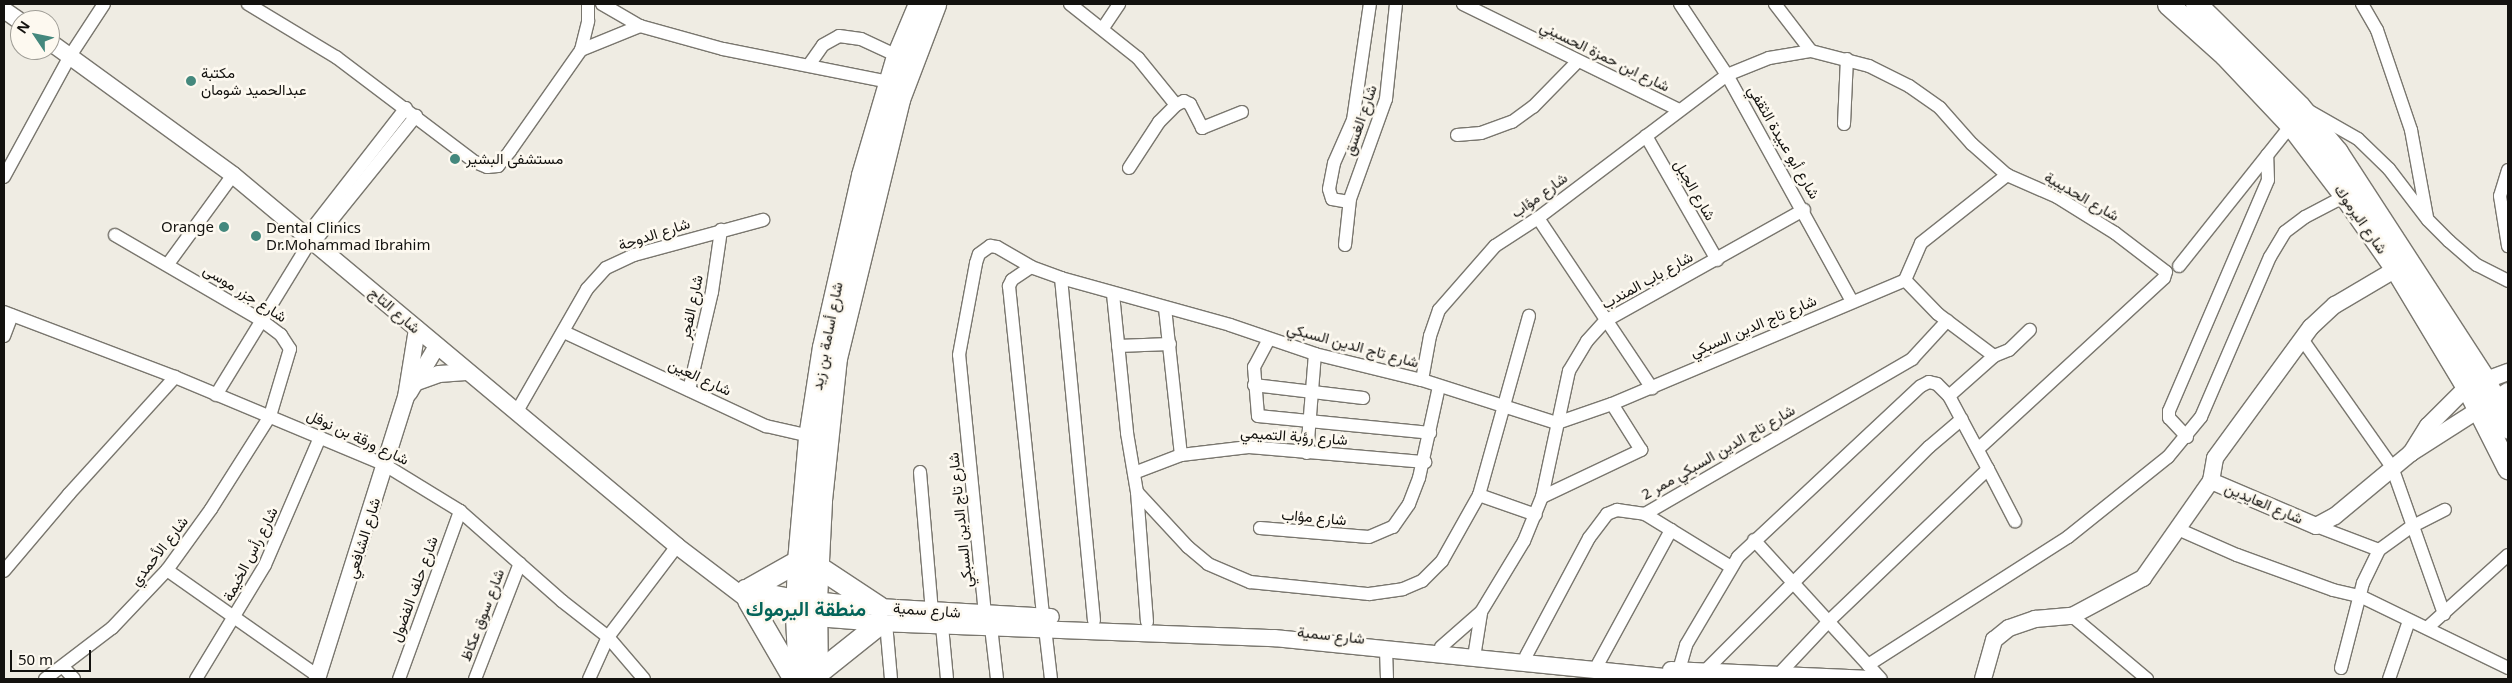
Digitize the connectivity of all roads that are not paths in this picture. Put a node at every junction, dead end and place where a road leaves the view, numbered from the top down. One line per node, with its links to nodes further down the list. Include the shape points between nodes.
1 (104, 4): 19 (street)
2 (114, 4): 19 (street)
3 (248, 4): 34 (street, via 336,58)
4 (588, 4): 24 (street, via 588,21)
5 (602, 4): 20 (street)
6 (615, 4): 20 (street)
7 (919, 4): 27 (highway, شارع أسامة بن زيد)
8 (935, 4): 115 (highway, شارع أسامة بن زيد, via 899,99 875,188)
9 (1070, 4): 22 (street)
10 (1119, 4): 22 (street)
11 (1370, 4): 50 (street, via 1353,120 1334,163 1330,189 1332,199)
12 (1396, 4): 50 (street, شارع الغسق, via 1386,99)
13 (1463, 4): 29 (street, شارع ابن حمزة الحسيني)
14 (1774, 4): 25 (street)
15 (2168, 4): 37 (highway, شارع اليرموك)
16 (2196, 4): 37 (highway, شارع اليرموك)
17 (2362, 4): 55 (street, via 2377,30 2411,130)
18 (1679, 5): 31 (street, شارع أبو عبيدة الثقفي)
19 (95, 18): 26 (street)
20 (626, 19): 21 (street)
21 (640, 26): 24 (street); 30 (street, via 723,49)
22 (1103, 28): 33 (street, via 1138,58)
23 (60, 49): 26 (street, شارع التاج)
24 (581, 50): 38 (street, via 498,166 487,167 475,162)
25 (1811, 51): 28 (street, شارع الحديبية); 31 (street, شارع الحديبية, via 1769,58)
26 (70, 56): 45 (street, شارع التاج); 47 (street)
27 (897, 56): 30 (street, via 851,35 839,36 823,44); 32 (highway, شارع أسامة بن زيد)
28 (1847, 59): 39 (street); 46 (street, شارع الحديبية, via 1888,74 1923,95)
29 (1578, 61): 35 (street, شارع ابن حمزة الحسيني); 40 (street, via 1533,108 1512,122 1481,133)
30 (809, 65): 32 (street)
31 (1727, 75): 35 (street, شارع مؤاب); 52 (street, شارع أبو عبيدة الثقفي)
32 (890, 82): 115 (highway, شارع أسامة بن زيد, via 844,250 823,347)
33 (1176, 105): 36 (street, via 1184,101 1190,104 1202,128); 44 (street, via 1159,122)
34 (406, 108): 38 (street); 51 (street)
35 (1679, 110): 41 (street, شارع مؤاب)
36 (1242, 112)
37 (2295, 115): 42 (highway, شارع اليرموك); 43 (street); 55 (street, via 2346,131 2371,150)
38 (416, 116): 51 (street)
39 (1844, 124)
40 (1457, 134)
41 (1646, 136): 53 (street, شارع مؤاب); 61 (street, شارع الجبل)
42 (2315, 140): 49 (highway, شارع اليرموك); 95 (highway, شارع اليرموك, via 2375,206)
43 (2267, 155): 63 (street); 114 (street, via 2268,180 2169,411 2169,418)
44 (1129, 168)
45 (233, 175): 58 (street, شارع التاج); 62 (street)
46 (2007, 175): 67 (street, via 1921,243); 116 (street, شارع الحديبية, via 2057,197 2115,233 2166,272)
47 (4, 177)
48 (2506, 178): 60 (street, via 2500,211)
49 (2345, 196): 65 (highway, شارع اليرموك); 114 (street, via 2291,226 2280,239 2201,417)
50 (1349, 202): 59 (street, شارع الغسق)
51 (338, 203): 58 (street)
52 (1804, 210): 61 (street, شارع باب المندب); 70 (street, شارع أبو عبيدة الثقفي)
53 (1538, 218): 75 (street); 91 (street, شارع مؤاب, via 1495,246 1448,297 1430,336)
54 (763, 220): 56 (street, شارع الدوحة)
55 (2428, 220): 68 (street, via 2468,258)
56 (721, 230): 79 (street, شارع الدوحة, via 634,255 606,268 587,289); 97 (street, شارع الفجر, via 712,292)
57 (115, 235): 62 (street, شارع جزر موسى)
58 (310, 241): 74 (street); 77 (street, شارع التاج)
59 (1345, 245)
60 (2508, 246)
61 (1717, 260): 75 (street, شارع باب المندب)
62 (168, 264): 74 (street, شارع جزر موسى)
63 (2179, 266)
64 (1031, 267): 66 (street, شارع تاج الدين السبكي); 160 (street, شارع تاج الدين السبكي, via 997,246 990,246 979,254 959,352); 165 (street, via 1012,280 1009,286)
65 (2396, 268): 82 (street, via 2335,305); 95 (highway, شارع اليرموك)
66 (1061, 278): 69 (street, شارع تاج الدين السبكي); 161 (street)
67 (1905, 280): 70 (street, شارع تاج الدين السبكي); 76 (street)
68 (2508, 281)
69 (1114, 294): 71 (street, شارع تاج الدين السبكي); 85 (street)
70 (1852, 301): 96 (street, شارع تاج الدين السبكي)
71 (1165, 308): 81 (street, شارع تاج الدين السبكي); 83 (street)
72 (8, 313): 80 (street); 90 (street, شارع ورقة بن نوفل)
73 (1529, 316): 105 (street)
74 (261, 320): 99 (street); 107 (street, شارع جزر موسى, via 281,334 290,349)
75 (1605, 321): 96 (street); 110 (street, شارع باب المندب, via 1573,362)
76 (1947, 321): 87 (street); 133 (street, شارع تاج الدين السبكي ممر 2, via 1912,359)
77 (417, 329): 84 (street, شارع التاج); 100 (street, شارع الشافعي)
78 (2030, 330): 87 (street, via 2009,350)
79 (564, 332): 97 (street, شارع العين); 106 (street, شارع الدوحة)
80 (4, 336)
81 (1269, 339): 86 (street, شارع تاج الدين السبكي); 93 (street, via 1255,360)
82 (2302, 339): 122 (street); 127 (street, via 2215,458)
83 (1170, 344): 85 (street); 119 (street)
84 (437, 346): 88 (street, شارع التاج); 92 (street, شارع الشافعي)
85 (1118, 346): 126 (street)
86 (1315, 354): 91 (street, شارع تاج الدين السبكي); 98 (street)
87 (1994, 356): 101 (street)
88 (466, 372): 92 (street, via 439,374); 106 (street, شارع التاج)
89 (2508, 372): 95 (street)
90 (175, 377): 99 (street, شارع ورقة بن نوفل); 149 (street, via 68,494)
91 (1422, 380): 94 (street, شارع تاج الدين السبكي)
92 (417, 382): 100 (street, شارع الشافعي)
93 (1254, 385): 98 (street); 109 (street, via 1258,416)
94 (1439, 386): 105 (street, شارع تاج الدين السبكي); 112 (street, شارع مؤاب)
95 (2470, 386): 104 (highway, شارع اليرموك); 118 (street, شارع العايدين, via 2428,426)
96 (1652, 388): 103 (street, شارع تاج الدين السبكي)
97 (688, 390): 115 (street, شارع العين, via 766,426)
98 (1312, 392): 102 (street); 109 (street)
99 (216, 395): 107 (street, شارع ورقة بن نوفل)
100 (406, 396): 121 (street, شارع الشافعي)
101 (1949, 396): 108 (street); 141 (street, via 1932,382 1921,386)
102 (1363, 398)
103 (1612, 404): 110 (street, شارع تاج الدين السبكي); 130 (street, via 1642,450)
104 (2488, 404): 111 (highway, شارع اليرموك); 118 (street, شارع العايدين); 123 (highway, شارع اليرموك)
105 (1504, 405): 110 (street, شارع تاج الدين السبكي); 129 (street)
106 (516, 413): 142 (street, شارع التاج)
107 (270, 416): 113 (street, شارع ورقة بن نوفل); 148 (street, شارع الأحمدي, via 211,509)
108 (1962, 419): 116 (street); 150 (street, via 1929,447)
109 (1309, 422): 112 (street); 117 (street)
110 (1557, 423): 130 (street, شارع باب المندب)
111 (2508, 428)
112 (1430, 433): 120 (street, شارع مؤاب)
113 (320, 437): 121 (street, شارع ورقة بن نوفل); 158 (street, شارع رأس الخيمة, via 265,565)
114 (2187, 437): 178 (street, via 2141,481 2068,537)
115 (818, 438): 146 (highway, شارع أسامة بن زيد)
116 (1978, 449): 124 (street)
117 (1307, 452): 119 (street, شارع رؤبة التميمي, via 1249,447); 120 (street, شارع رؤبة التميمي)
118 (2411, 453): 122 (street, شارع العايدين)
119 (1181, 455): 126 (street, شارع رؤبة التميمي)
120 (1424, 462): 138 (street, شارع مؤاب, via 1401,519 1376,536)
121 (385, 465): 132 (street, شارع ورقة بن نوفل); 181 (street, شارع الشافعي)
122 (2392, 467): 136 (street, شارع العايدين, via 2335,516); 137 (street)
123 (2508, 468)
124 (1988, 469): 135 (street); 162 (street)
125 (920, 472): 154 (street)
126 (1134, 473): 128 (street)
127 (2211, 481): 136 (street, شارع العايدين); 140 (street)
128 (1137, 492): 129 (street, via 1188,547 1228,574 1278,586 1369,594 1403,589 1435,572 1458,537); 164 (street)
129 (1479, 494): 134 (street)
130 (1542, 497): 134 (street, شارع باب المندب)
131 (2445, 510): 137 (street)
132 (460, 511): 145 (street, شارع ورقة بن نوفل); 186 (street, شارع حلف الفضول)
133 (1645, 514): 139 (street); 172 (street, شارع تاج الدين السبكي ممر 2, via 1612,511 1596,525)
134 (1536, 515): 155 (street, شارع باب المندب)
135 (2015, 521)
136 (2316, 526): 143 (street)
137 (2411, 527): 143 (street); 156 (street)
138 (1260, 528)
139 (1671, 530): 147 (street); 173 (street)
140 (2180, 530): 152 (street, via 2237,555 2333,590); 157 (street, via 2137,583)
141 (1754, 540): 147 (street); 150 (street)
142 (677, 546): 151 (street, شارع التاج); 168 (street)
143 (2379, 550): 152 (street, via 2368,568)
144 (2508, 556): 156 (street)
145 (520, 563): 168 (street, شارع ورقة بن نوفل); 187 (street, شارع سوق عكاظ)
146 (808, 564): 151 (highway); 153 (highway, شارع أسامة بن زيد); 159 (highway)
147 (1731, 567): 180 (street, via 1686,644)
148 (167, 570): 158 (street); 174 (street, شارع الأحمدي, via 112,628)
149 (4, 571)
150 (1794, 582): 162 (street); 177 (street)
151 (744, 592): 153 (street, شارع التاج); 190 (highway)
152 (2360, 596): 163 (street); 175 (street)
153 (806, 608): 159 (street, شارع سمية); 182 (highway, شارع أسامة بن زيد)
154 (932, 611): 159 (street, شارع سمية); 160 (street, شارع سمية)
155 (1481, 612): 169 (street); 171 (street)
156 (2444, 614): 167 (street)
157 (2072, 616): 197 (street, via 2022,622 2001,634 1991,648); 198 (street)
158 (235, 618): 181 (street); 185 (street, شارع رأس الخيمة)
159 (882, 618): 166 (street, شارع سمية); 182 (highway); 191 (street)
160 (988, 620): 165 (street, شارع سمية); 166 (street, شارع سمية); 193 (street)
161 (1094, 620): 164 (street, شارع سمية); 165 (street, شارع سمية)
162 (1829, 621): 178 (street); 179 (street)
163 (2409, 621): 167 (street); 199 (street)
164 (1147, 622): 169 (street, شارع سمية, via 1295,631)
165 (1044, 623): 170 (street, شارع سمية, via 1274,638); 194 (street)
166 (942, 626): 192 (street)
167 (2427, 628): 176 (street)
168 (608, 637): 188 (street); 189 (street, شارع ورقة بن نوفل)
169 (1441, 647): 171 (street, شارع سمية)
170 (1386, 650): 180 (street, شارع سمية); 195 (street)
171 (1475, 651): 172 (street, شارع سمية)
172 (1526, 656): 173 (street, شارع سمية)
173 (1598, 664): 180 (street, شارع سمية)
174 (63, 667): 183 (street, شارع الأحمدي); 184 (street)
175 (2341, 668)
176 (2508, 668)
177 (1706, 671): 179 (street, شارع سمية); 180 (street, شارع سمية)
178 (1867, 672): 179 (street, شارع سمية); 196 (street)
179 (1779, 674)
180 (1682, 675)
181 (318, 678)
182 (811, 678)
183 (45, 679)
184 (74, 679)
185 (196, 679)
186 (399, 679)
187 (474, 679)
188 (589, 679)
189 (644, 679)
190 (794, 679)
191 (891, 679)
192 (947, 679)
193 (997, 679)
194 (1051, 679)
195 (1387, 679)
196 (1881, 679)
197 (1983, 679)
198 (2146, 679)
199 (2389, 679)

